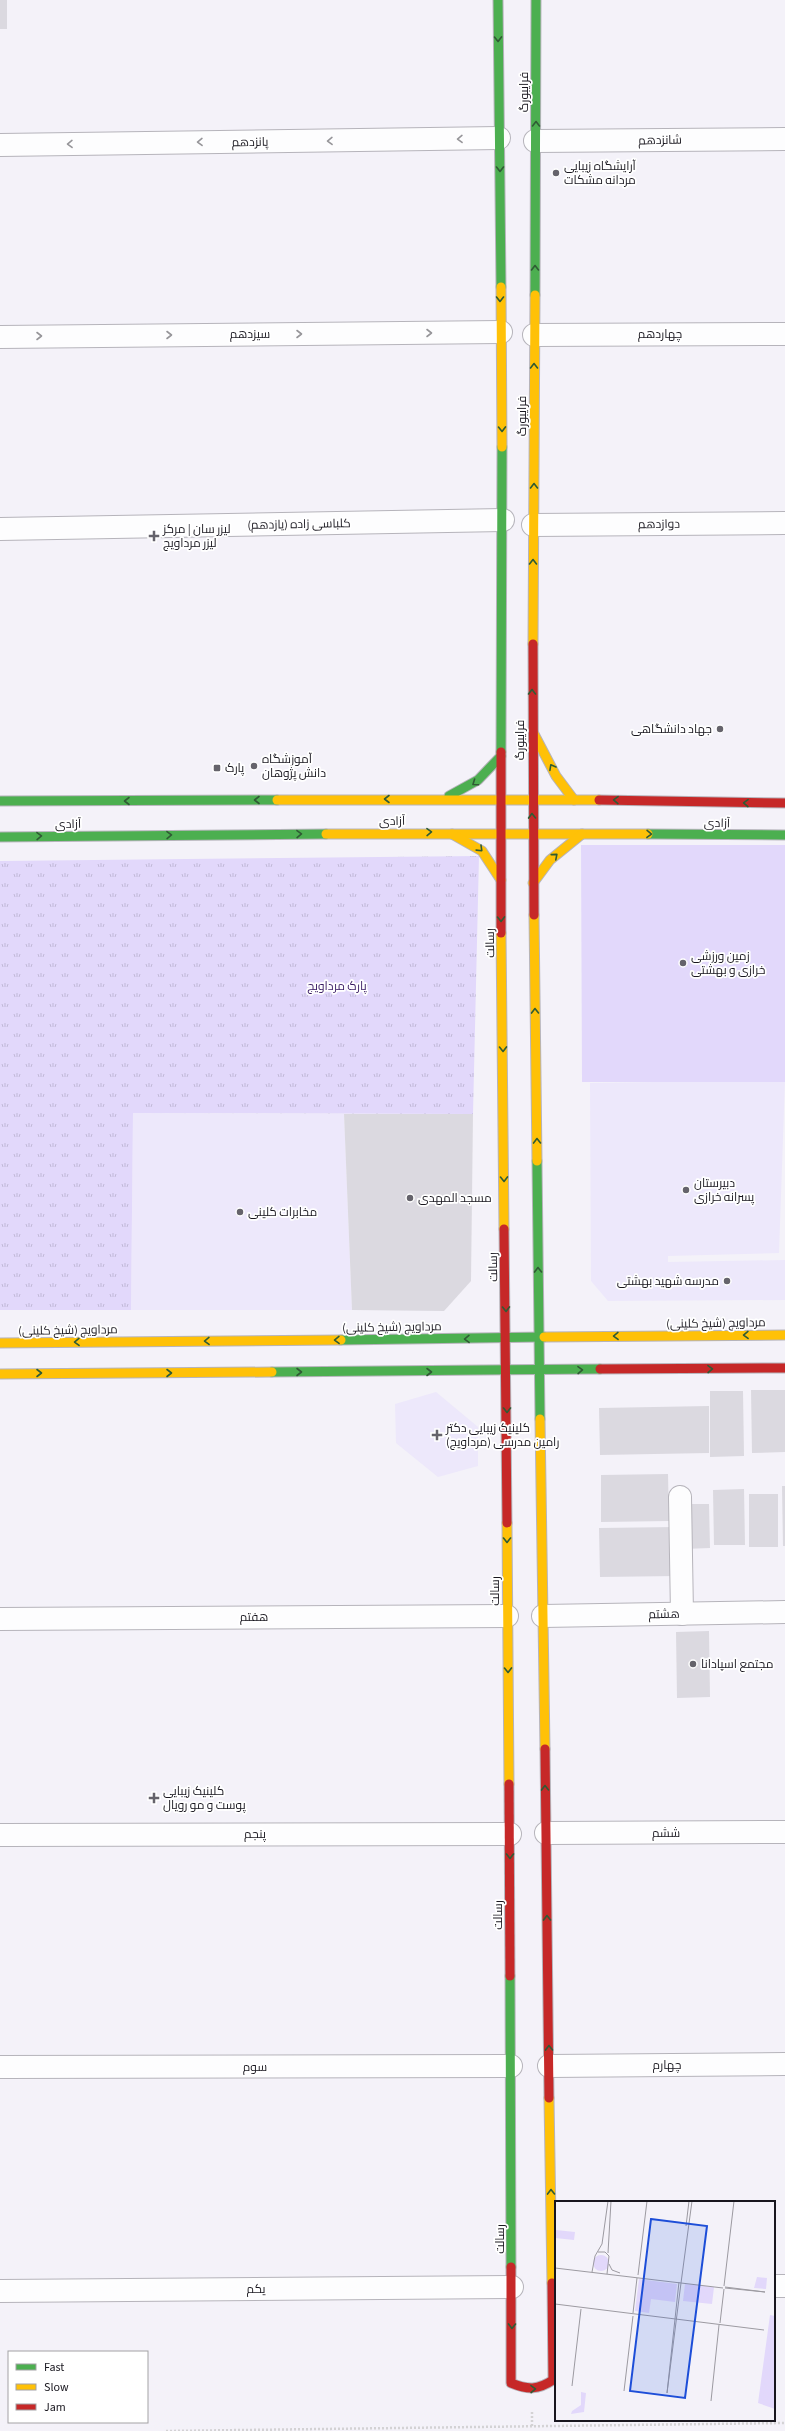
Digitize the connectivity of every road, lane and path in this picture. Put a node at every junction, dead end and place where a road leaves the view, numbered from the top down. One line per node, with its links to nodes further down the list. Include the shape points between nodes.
1 (498, 0): 3 (main road, فرایبورگ, one-way to 3)
2 (536, 0): 5 (main road, فرایبورگ, one-way to 2)
3 (499, 138): 6 (street, پانزدهم, one-way to 6); 7 (main road, فرایبورگ, one-way to 7, via 504,232)
4 (785, 139): 5 (street, شانزدهم)
5 (535, 141): 9 (main road, فرایبورگ, one-way to 5, via 532,233)
6 (0, 145)
7 (501, 332): 10 (street, سیزدهم, one-way to 7); 11 (main road, فرایبورگ, one-way to 11)
8 (785, 334): 9 (street, چهاردهم)
9 (534, 335): 13 (main road, فرایبورگ, one-way to 9)
10 (0, 336)
11 (503, 520): 14 (street, کلباسی زاده (یازدهم)); 16 (main road, فرایبورگ)
12 (785, 523): 13 (street, دوازدهم)
13 (533, 525): 15 (main road, فرایبورگ, one-way to 13)
14 (0, 529)
15 (532, 731): 19 (main road, فرایبورگ); 20 (main road, one-way to 15, via 556,776)
16 (501, 756): 17 (main road, one-way to 17, via 491,771 472,786); 18 (main road, فرایبورگ)
17 (440, 799): 18 (main road, آزادی); 21 (main road, آزادی, one-way to 21)
18 (501, 799): 19 (main road, آزادی); 24 (main road, رسالت)
19 (532, 799): 20 (main road, آزادی); 25 (main road, فرایبورگ, one-way to 19)
20 (574, 800): 22 (main road, آزادی, one-way to 20)
21 (0, 801)
22 (785, 803)
23 (447, 832): 24 (main road, آزادی); 28 (main road, آزادی, one-way to 23); 29 (main road, one-way to 29, via 477,845 489,858)
24 (500, 832): 25 (main road, آزادی); 29 (main road, رسالت)
25 (532, 832): 26 (main road, آزادی); 30 (main road)
26 (582, 834): 27 (main road, آزادی, one-way to 27); 30 (main road, one-way to 26, via 550,860)
27 (785, 835)
28 (0, 837)
29 (501, 880): 32 (main road, رسالت, one-way to 32)
30 (533, 883): 33 (main road, one-way to 30)
31 (785, 1335): 33 (main road, مرداویج (شیخ کلینی), one-way to 33)
32 (506, 1338): 33 (main road, مرداویج (شیخ کلینی)); 34 (main road, مرداویج (شیخ کلینی), one-way to 34); 36 (main road, رسالت)
33 (540, 1338): 37 (main road)
34 (0, 1343)
35 (785, 1368): 37 (main road, one-way to 35)
36 (507, 1371): 37 (main road); 38 (main road, one-way to 36); 42 (main road, رسالت, one-way to 42)
37 (541, 1371): 43 (main road)
38 (0, 1374)
39 (680, 1497): 41 (street)
40 (785, 1612): 41 (street, هشتم)
41 (682, 1614): 43 (street, هشتم)
42 (507, 1616): 44 (street, هفتم); 47 (main road, رسالت, one-way to 47)
43 (543, 1616): 46 (main road, one-way to 43)
44 (0, 1619)
45 (785, 1832): 46 (street, ششم)
46 (546, 1833): 51 (main road, one-way to 46)
47 (510, 1834): 48 (street, پنجم); 50 (main road, رسالت, one-way to 50)
48 (0, 1835)
49 (785, 2064): 51 (street, چهارم)
50 (511, 2066): 52 (street, سوم); 53 (main road, رسالت)
51 (549, 2066): 54 (main road, one-way to 51)
52 (0, 2067)
53 (512, 2287): 54 (main road, رسالت, one-way to 54, via 511,2383 527,2390 540,2389 553,2380); 55 (street, یکم)
54 (554, 2287)
55 (0, 2291)
56 (532, 2406): 58 (path)
57 (785, 2423): 58 (path)
58 (532, 2426): 59 (path)
59 (166, 2431)

